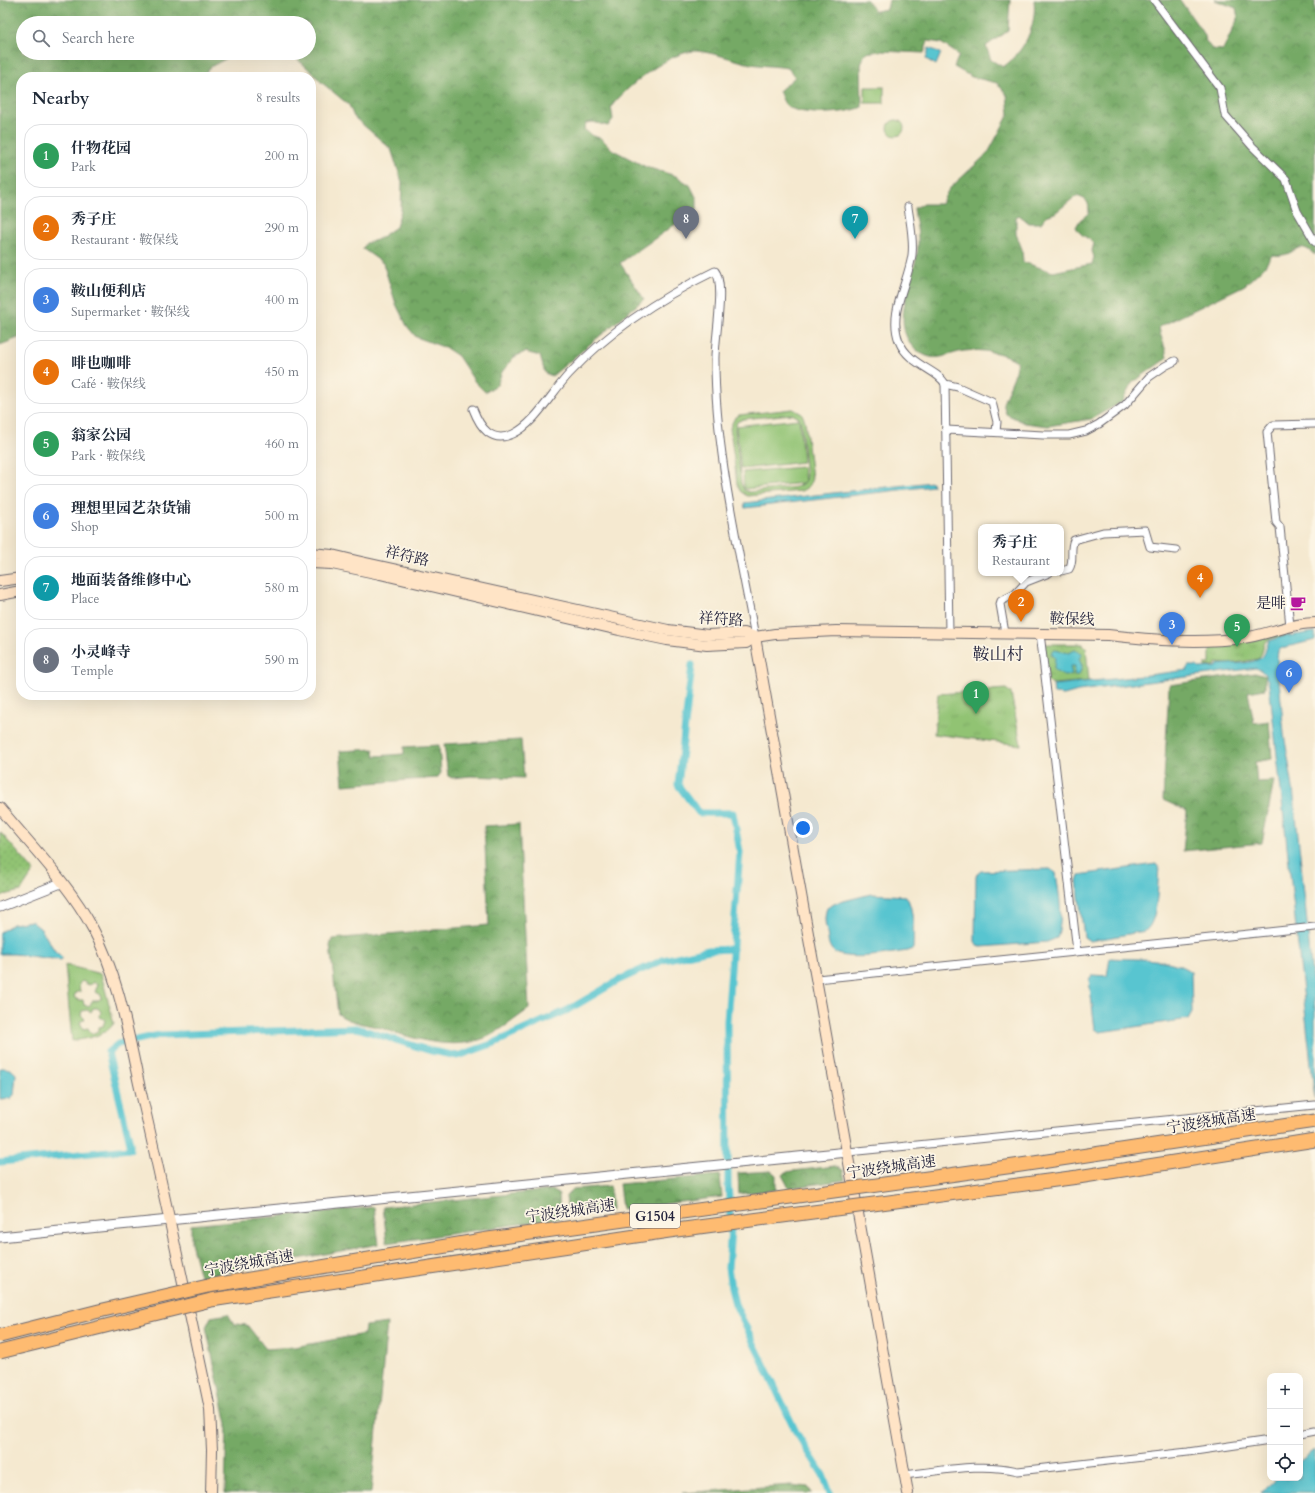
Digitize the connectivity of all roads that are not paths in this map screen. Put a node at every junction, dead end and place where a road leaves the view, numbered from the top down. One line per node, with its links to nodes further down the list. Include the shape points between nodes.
1 (1154, 0): 3 (street, via 1220,88 1225,115 1286,179 1298,211)
2 (908, 207): 5 (street, via 912,246 897,314 898,340 909,356 943,379)
3 (1315, 242)
4 (1175, 361): 9 (street, via 1149,377 1125,404 1086,431 1069,435)
5 (945, 384): 8 (street); 9 (street, via 992,402 997,422)
6 (472, 409): 24 (street, via 483,430 502,436 512,435 523,428 569,374 611,335 682,286 715,272 719,276 720,294 715,360 716,401 727,485)
7 (1315, 424): 20 (street, via 1273,424 1268,432 1276,522 1280,528)
8 (946, 430): 9 (street); 21 (street)
9 (996, 432)
10 (1176, 550): 13 (street, via 1150,548 1145,530 1103,532 1074,540 1072,565)
11 (316, 554): 24 (main road, 祥符路, via 332,555 668,630 708,635 744,633)
12 (316, 563): 24 (main road, 祥符路, via 380,574 667,640 727,646 746,643)
13 (1064, 570)
14 (1040, 576): 22 (street, via 1032,579 1015,594 1001,601)
15 (16, 579): 16 (main road)
16 (0, 581)
17 (16, 592): 18 (main road)
18 (0, 595)
19 (1315, 624): 20 (main road, 鞍保线)
20 (1290, 626): 23 (main road, 鞍保线, via 1245,638 1219,640)
21 (949, 632): 22 (main road, 鞍保线); 24 (main road, 鞍保线, via 836,631 775,634)
22 (1005, 633): 23 (main road, 鞍保线)
23 (1040, 633): 29 (street)
24 (755, 638): 30 (main road)
25 (0, 808): 26 (main road)
26 (61, 883): 27 (street); 35 (main road, via 93,929 118,991)
27 (0, 907)
28 (1313, 928): 29 (street)
29 (1077, 951): 30 (street)
30 (817, 979): 34 (main road)
31 (1314, 1105): 34 (street)
32 (1315, 1121): 37 (highway, 宁波绕城高速 / G1504, bridge, via 1014,1166 488,1239 208,1286)
33 (1315, 1140): 38 (highway, 宁波绕城高速 / G1504, bridge, via 1078,1178 669,1231 211,1300)
34 (848, 1152): 35 (street); 42 (main road)
35 (169, 1219): 36 (street); 43 (main road, via 210,1409)
36 (0, 1237)
37 (0, 1336)
38 (0, 1352)
39 (1315, 1431): 40 (street)
40 (1303, 1433)
41 (1267, 1440): 42 (street, via 1194,1452 1018,1471 983,1466)
42 (904, 1475): 44 (main road)
43 (211, 1493)
44 (908, 1493)

